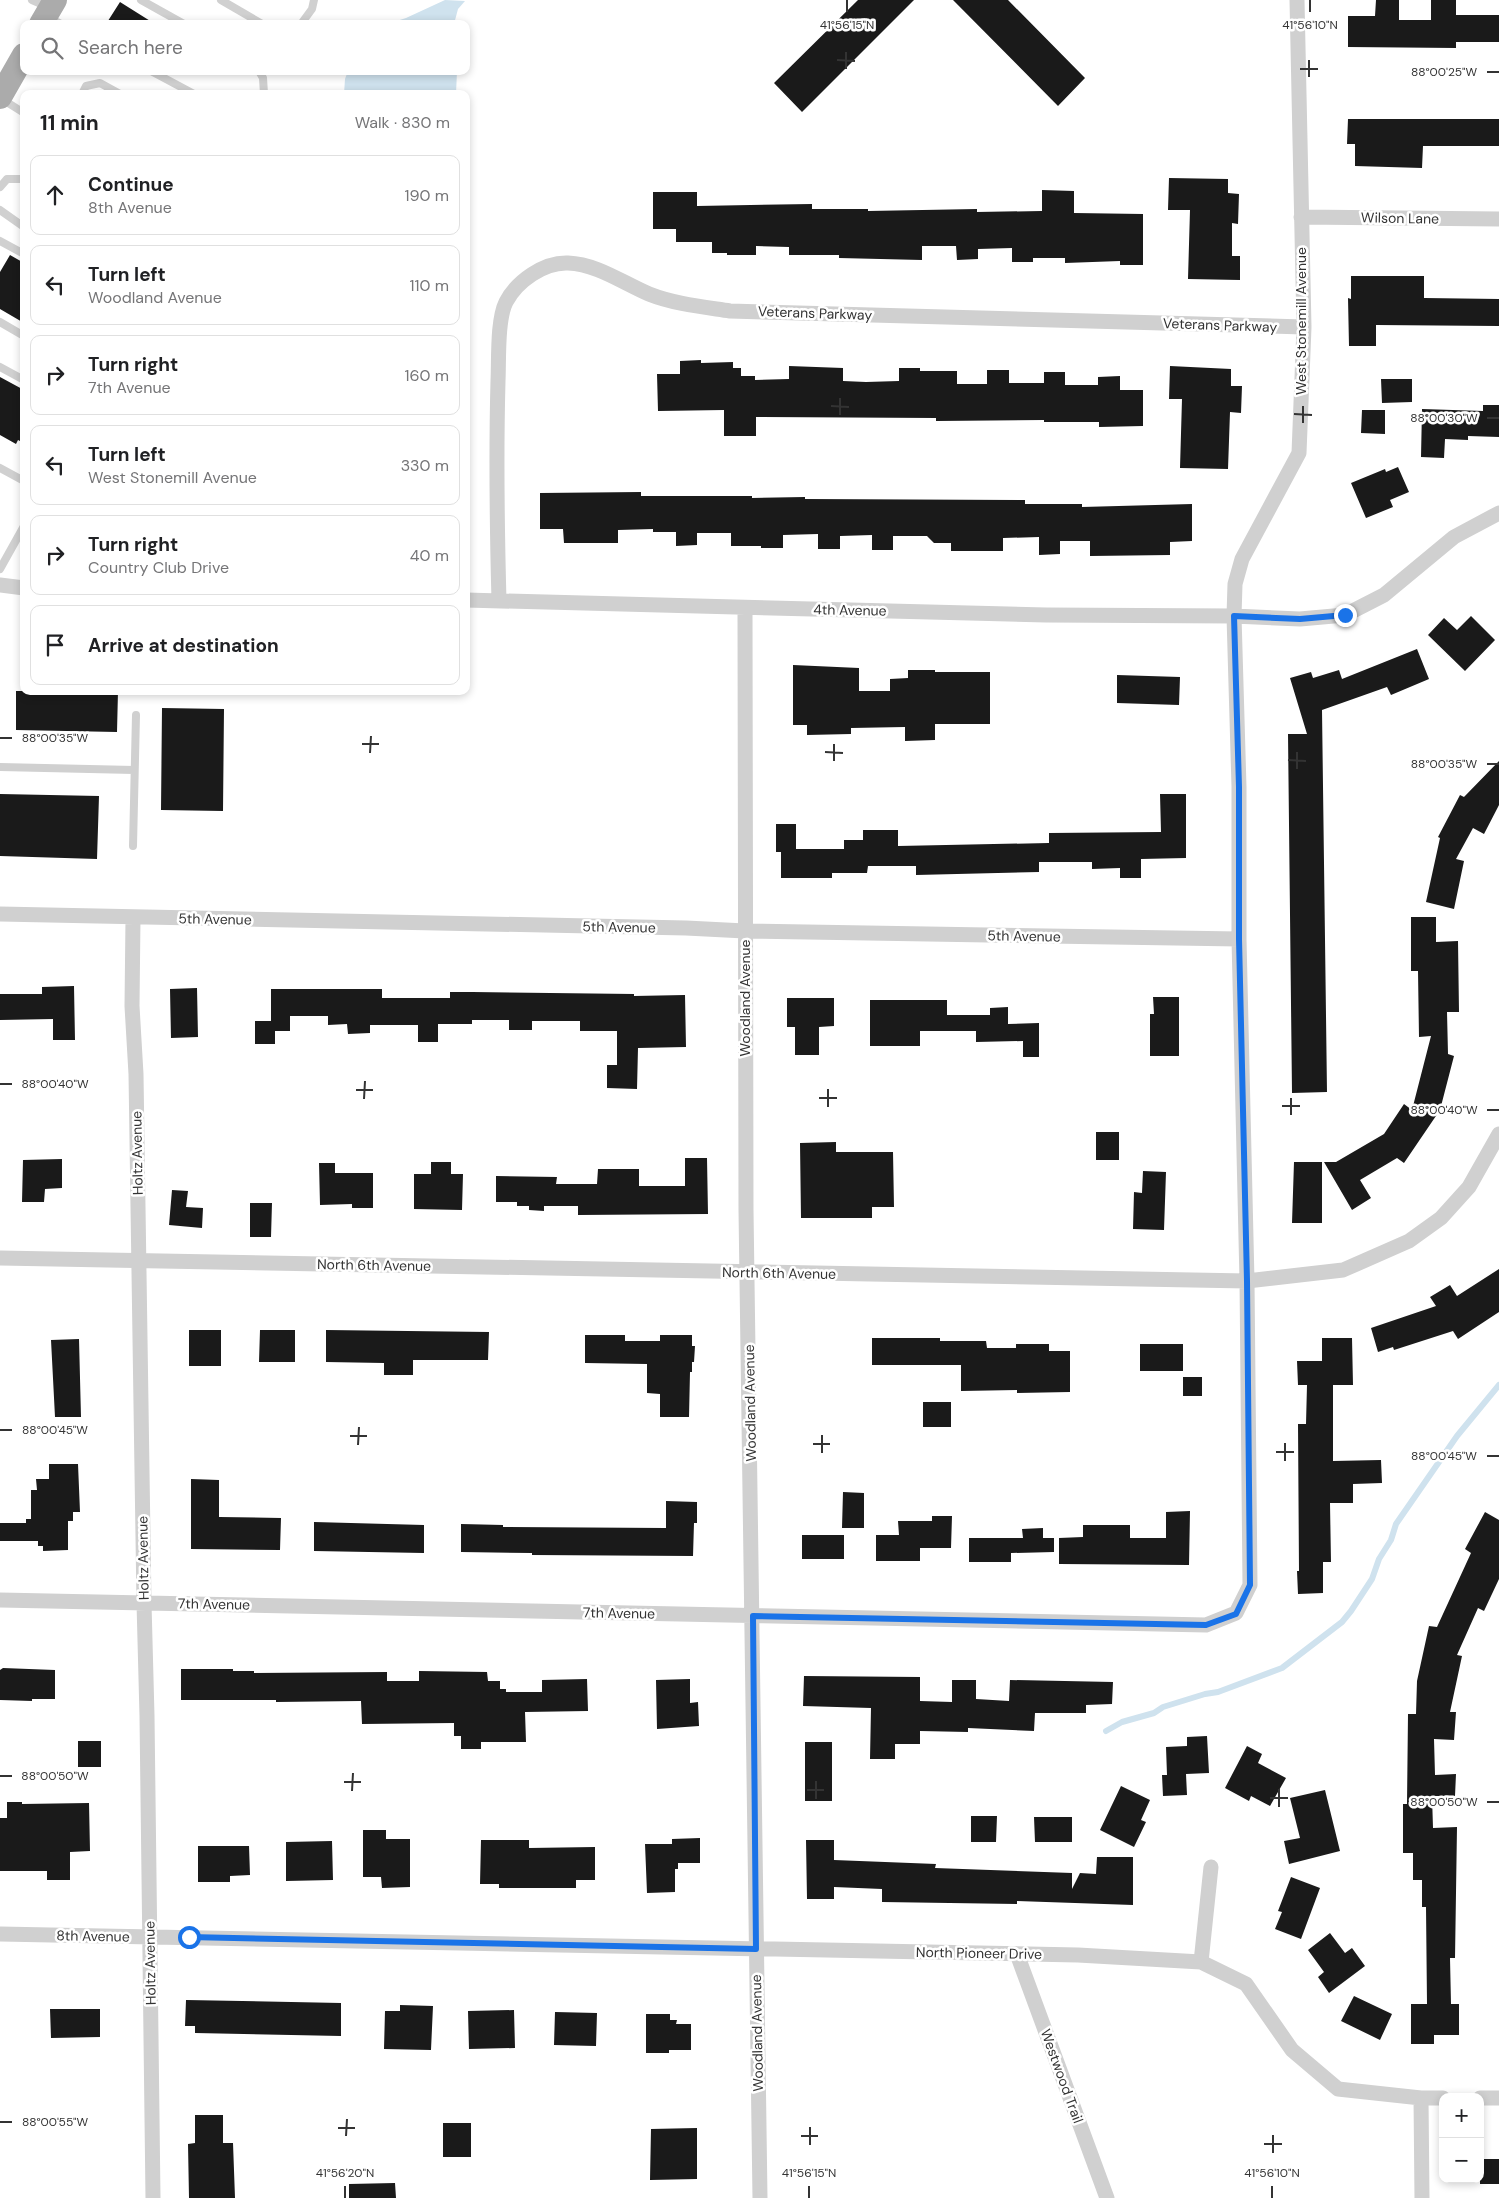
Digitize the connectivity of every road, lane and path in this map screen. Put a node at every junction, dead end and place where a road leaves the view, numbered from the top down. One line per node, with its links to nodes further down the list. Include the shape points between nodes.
1 (141, 0): 5 (lane)
2 (221, 0): 6 (lane)
3 (314, 0): 7 (lane)
4 (1297, 0): 20 (street, West Stonemill Avenue)
5 (177, 20)
6 (255, 20)
7 (304, 20)
8 (20, 62): 15 (main road)
9 (158, 75): 13 (lane)
10 (262, 75): 14 (lane)
11 (84, 90): 12 (lane, via 86,86 100,83)
12 (113, 90)
13 (187, 90)
14 (264, 90)
15 (0, 98): 16 (lane)
16 (20, 110)
17 (20, 179): 18 (lane, via 7,179)
18 (0, 187)
19 (0, 210): 22 (lane)
20 (1301, 217): 21 (street, Wilson Lane); 26 (street, West Stonemill Avenue)
21 (1499, 219)
22 (20, 225)
23 (0, 241): 24 (lane)
24 (20, 253)
25 (0, 322): 27 (lane)
26 (1304, 327): 38 (street, Veterans Parkway, via 730,311 649,294 605,273 568,263 545,267 521,283 506,303 499,334 496,458); 40 (street, West Stonemill Avenue, via 1299,453 1242,559 1235,584)
27 (20, 334)
28 (0, 367): 29 (lane)
29 (20, 378)
30 (0, 468): 31 (lane)
31 (20, 478)
32 (1499, 513): 40 (street, 4th Avenue, via 1454,537 1384,595 1345,615 1300,619)
33 (20, 533): 34 (lane)
34 (0, 569)
35 (0, 586): 36 (street)
36 (20, 588)
37 (470, 600): 38 (street, 4th Avenue)
38 (498, 601): 39 (street, 4th Avenue)
39 (745, 608): 40 (street, 4th Avenue); 47 (street, Woodland Avenue)
40 (1234, 616): 48 (street, West Stonemill Avenue)
41 (136, 715): 43 (lane)
42 (0, 767): 43 (lane)
43 (134, 770): 44 (lane)
44 (133, 846)
45 (0, 914): 46 (street, 5th Avenue)
46 (133, 918): 47 (street, 5th Avenue); 51 (street, Holtz Avenue)
47 (745, 931): 48 (street, 5th Avenue); 52 (street, Woodland Avenue)
48 (1239, 939): 53 (street, West Stonemill Avenue)
49 (1499, 1134): 53 (street, North 6th Avenue, via 1469,1187 1440,1218 1410,1241 1343,1270)
50 (0, 1258): 51 (street, North 6th Avenue)
51 (138, 1261): 52 (street, North 6th Avenue); 55 (street, Holtz Avenue)
52 (748, 1272): 53 (street, North 6th Avenue); 57 (street, Woodland Avenue)
53 (1247, 1281): 56 (street, West Stonemill Avenue, via 1250,1585)
54 (0, 1600): 55 (street, 7th Avenue)
55 (144, 1603): 57 (street, 7th Avenue); 60 (street, Holtz Avenue)
56 (1236, 1614): 57 (street, 7th Avenue, via 1206,1625)
57 (753, 1616): 61 (street, Woodland Avenue)
58 (1211, 1867): 63 (street)
59 (0, 1934): 60 (street, 8th Avenue)
60 (149, 1936): 61 (street, 8th Avenue); 68 (street, Holtz Avenue)
61 (756, 1949): 62 (street, North Pioneer Drive); 69 (street, Woodland Avenue)
62 (1017, 1954): 63 (street, North Pioneer Drive); 70 (street, Westwood Trail)
63 (1201, 1962): 64 (street, North Pioneer Drive, via 1246,1984 1292,2050 1338,2088)
64 (1421, 2098): 65 (street, North Pioneer Drive); 71 (street)
65 (1439, 2098)
66 (1484, 2098): 67 (street)
67 (1499, 2098)
68 (152, 2198)
69 (760, 2198)
70 (1107, 2198)
71 (1422, 2198)

